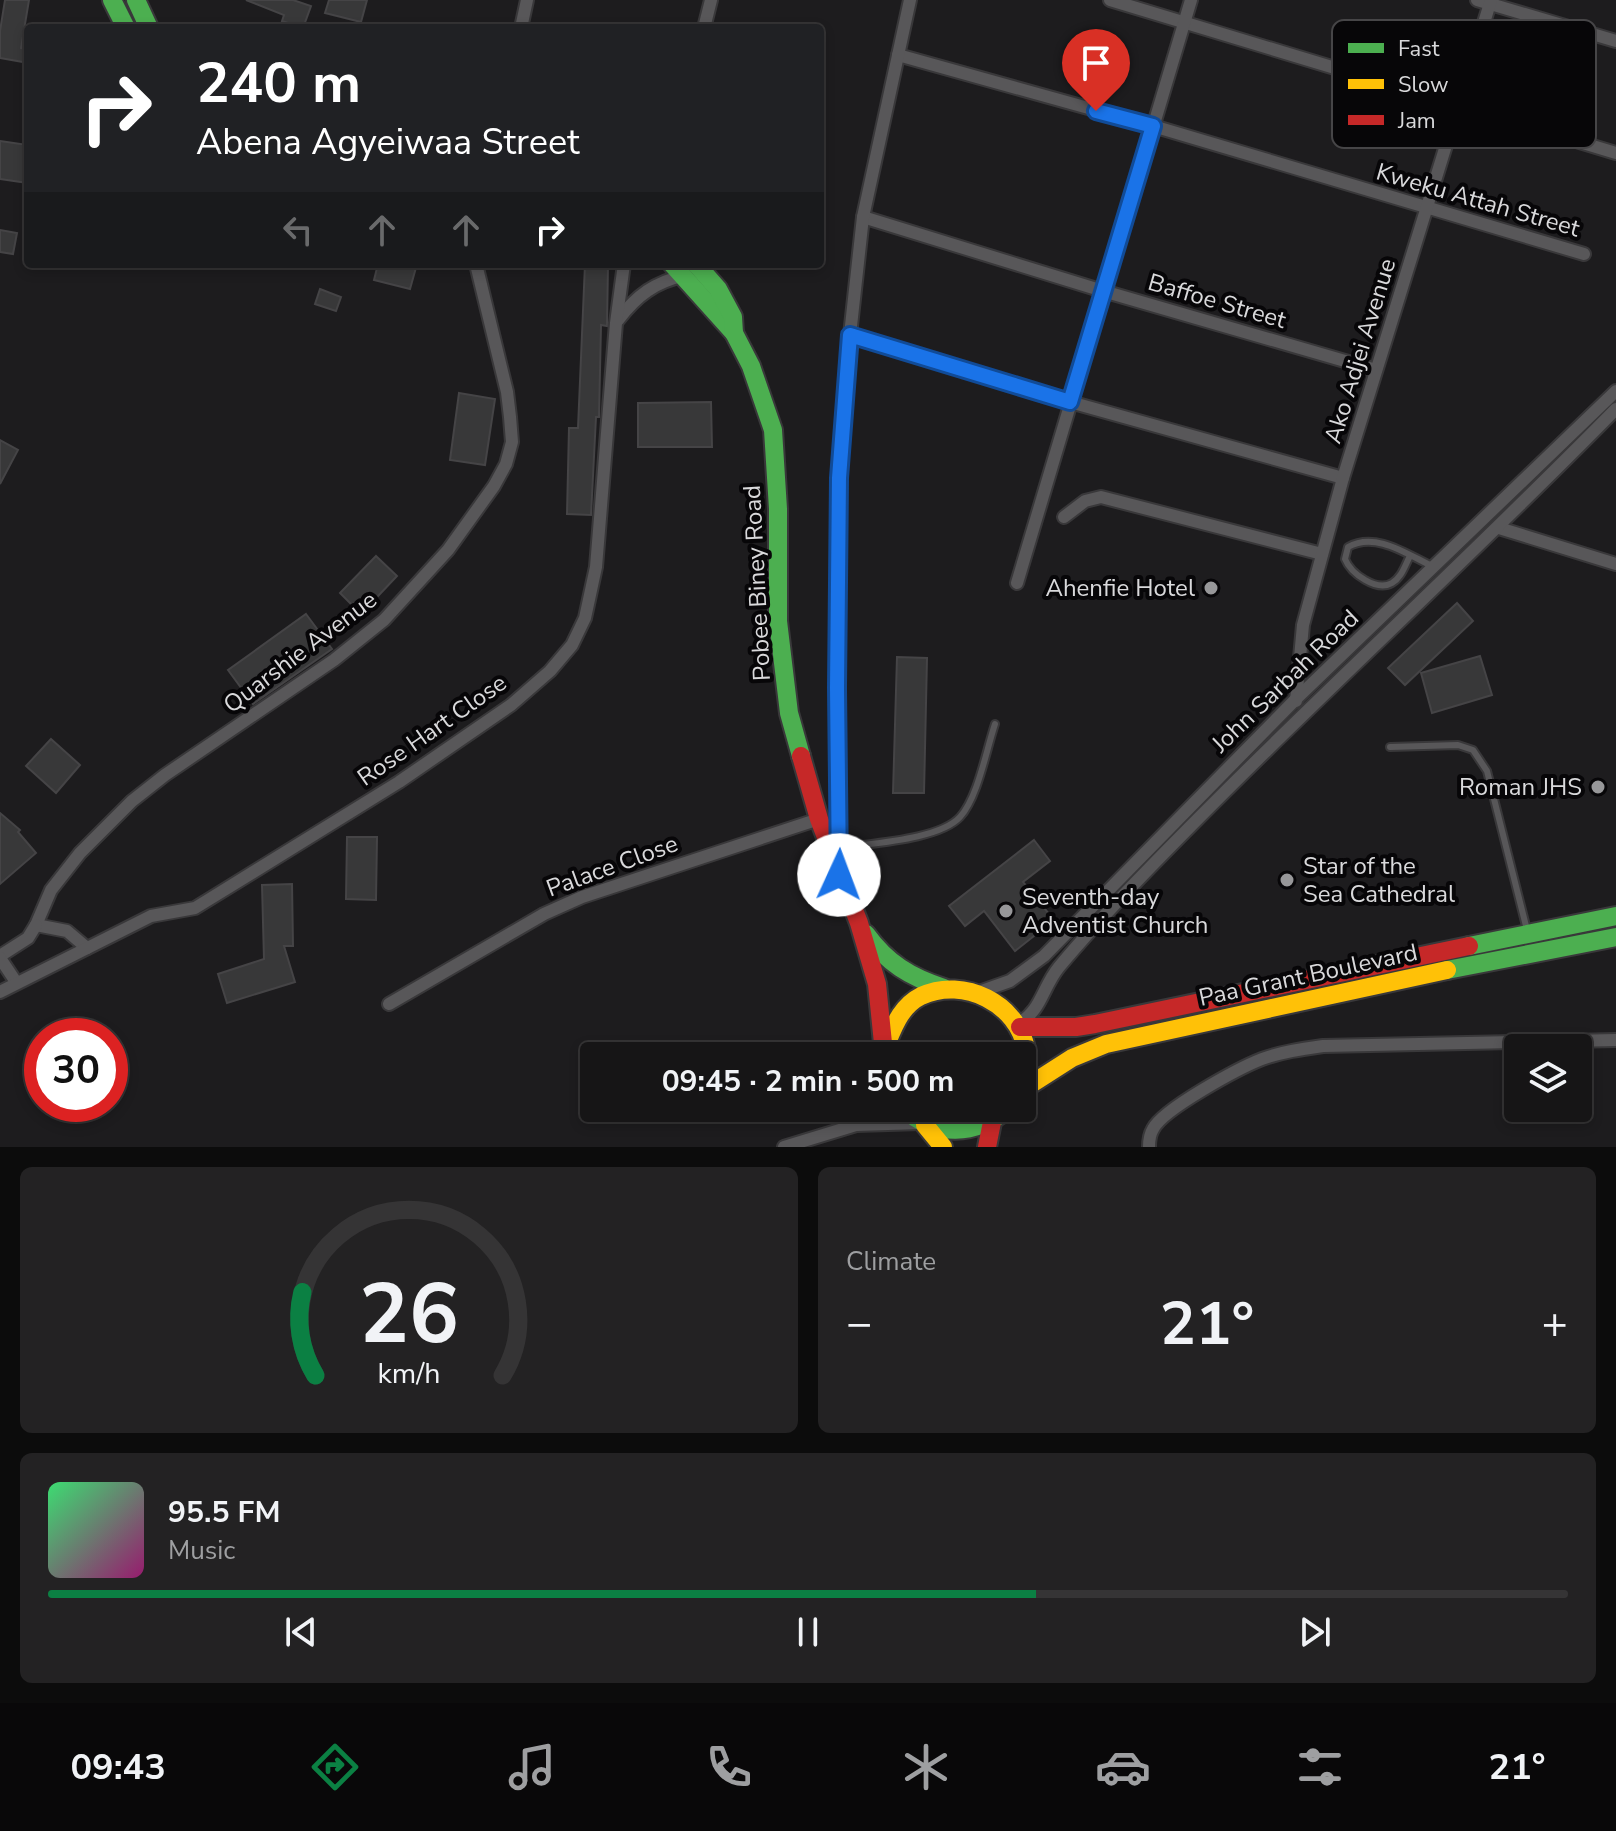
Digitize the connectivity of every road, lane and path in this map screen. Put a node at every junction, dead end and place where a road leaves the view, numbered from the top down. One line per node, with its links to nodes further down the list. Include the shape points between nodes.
1 (112, 0): 11 (main road)
2 (136, 0): 12 (main road)
3 (527, 0): 13 (street)
4 (711, 0): 14 (street)
5 (910, 0): 17 (street)
6 (1110, 0): 10 (street)
7 (1191, 0): 10 (street)
8 (1486, 1): 9 (street)
9 (1548, 20)
10 (1185, 22): 18 (street); 19 (street)
11 (124, 24)
12 (147, 24)
13 (522, 24)
14 (705, 24)
15 (1596, 35): 16 (street)
16 (1616, 41)
17 (898, 55): 19 (street, Kweku Attah Street); 24 (street)
18 (1332, 66)
19 (1153, 126): 23 (street, Kweku Attah Street); 29 (street)
20 (1596, 147): 22 (street)
21 (1447, 148): 23 (street, Ako Adjei Avenue)
22 (1616, 153)
23 (1428, 209): 25 (street, Kweku Attah Street); 32 (street, Ako Adjei Avenue)
24 (863, 217): 29 (street, Baffoe Street); 31 (street)
25 (1584, 254)
26 (477, 268): 53 (street, Quarshie Avenue, via 507,392 512,442 494,486 448,550 384,620 132,801 51,890)
27 (623, 268): 30 (street, Rose Hart Close)
28 (685, 268): 30 (street, via 644,291); 48 (main road, Pobee Biney Road, via 722,324 734,333 773,430 783,671 789,713)
29 (1103, 291): 32 (street, Baffoe Street); 34 (street)
30 (616, 323): 56 (street, Rose Hart Close, via 596,567 585,618 572,645 550,671 511,705 399,782 195,908 151,916)
31 (850, 335): 34 (street); 49 (street, via 839,478)
32 (1376, 370): 36 (street, Ako Adjei Avenue)
33 (1616, 391): 42 (street, John Sarbah Road)
34 (1070, 402): 36 (street); 43 (street)
35 (1615, 413): 38 (street, John Sarbah Road)
36 (1343, 478): 39 (street, Ako Adjei Avenue)
37 (1064, 517): 39 (street, via 1085,501 1101,497)
38 (1499, 528): 41 (street); 45 (street, John Sarbah Road)
39 (1322, 554): 44 (street, Ako Adjei Avenue, via 1303,625)
40 (1410, 556): 40 (lane, via 1376,540 1348,547 1345,559 1358,577 1382,585 1401,575); 42 (lane)
41 (1616, 564)
42 (1434, 567): 44 (street, John Sarbah Road)
43 (1017, 583)
44 (1296, 699): 45 (street, Ako Adjei Avenue); 61 (street, John Sarbah Road, via 1044,956 1010,981)
45 (1296, 721): 63 (street, John Sarbah Road, via 1058,968 1034,1013)
46 (995, 724): 49 (lane, via 969,804 958,820 929,833)
47 (1390, 747): 54 (lane, via 1458,745 1473,750 1487,771)
48 (819, 819): 50 (main road, Pobee Biney Road); 62 (street, Palace Close, via 582,897)
49 (840, 848): 50 (street)
50 (839, 875): 52 (main road, Pobee Biney Road)
51 (1616, 916): 54 (main road, Paa Grant Boulevard)
52 (859, 923): 59 (main road, via 889,963); 65 (main road, via 877,984)
53 (36, 925): 56 (street, via 67,931); 57 (street, via 28,938)
54 (1528, 934): 63 (main road, Paa Grant Boulevard, via 1085,1025)
55 (1616, 937): 68 (main road, Paa Grant Boulevard, via 1106,1044)
56 (87, 948): 58 (street, Rose Hart Close)
57 (0, 957): 58 (street)
58 (16, 982): 60 (street, Rose Hart Close)
59 (947, 989): 61 (main road); 66 (main road, via 904,1010)
60 (0, 992)
61 (979, 992): 63 (main road, via 1008,1010)
62 (389, 1004)
63 (1019, 1026): 67 (main road)
64 (1616, 1040): 77 (street, via 1323,1046 1294,1051 1227,1075 1163,1117 1153,1128)
65 (883, 1042)
66 (886, 1042)
67 (1023, 1042)
68 (1036, 1080)
69 (859, 1122): 73 (street)
70 (920, 1122): 72 (main road)
71 (992, 1122): 72 (main road, via 959,1132); 76 (main road)
72 (923, 1124): 73 (street); 75 (main road)
73 (856, 1125): 74 (street)
74 (784, 1147)
75 (943, 1147)
76 (987, 1147)
77 (1149, 1147)

